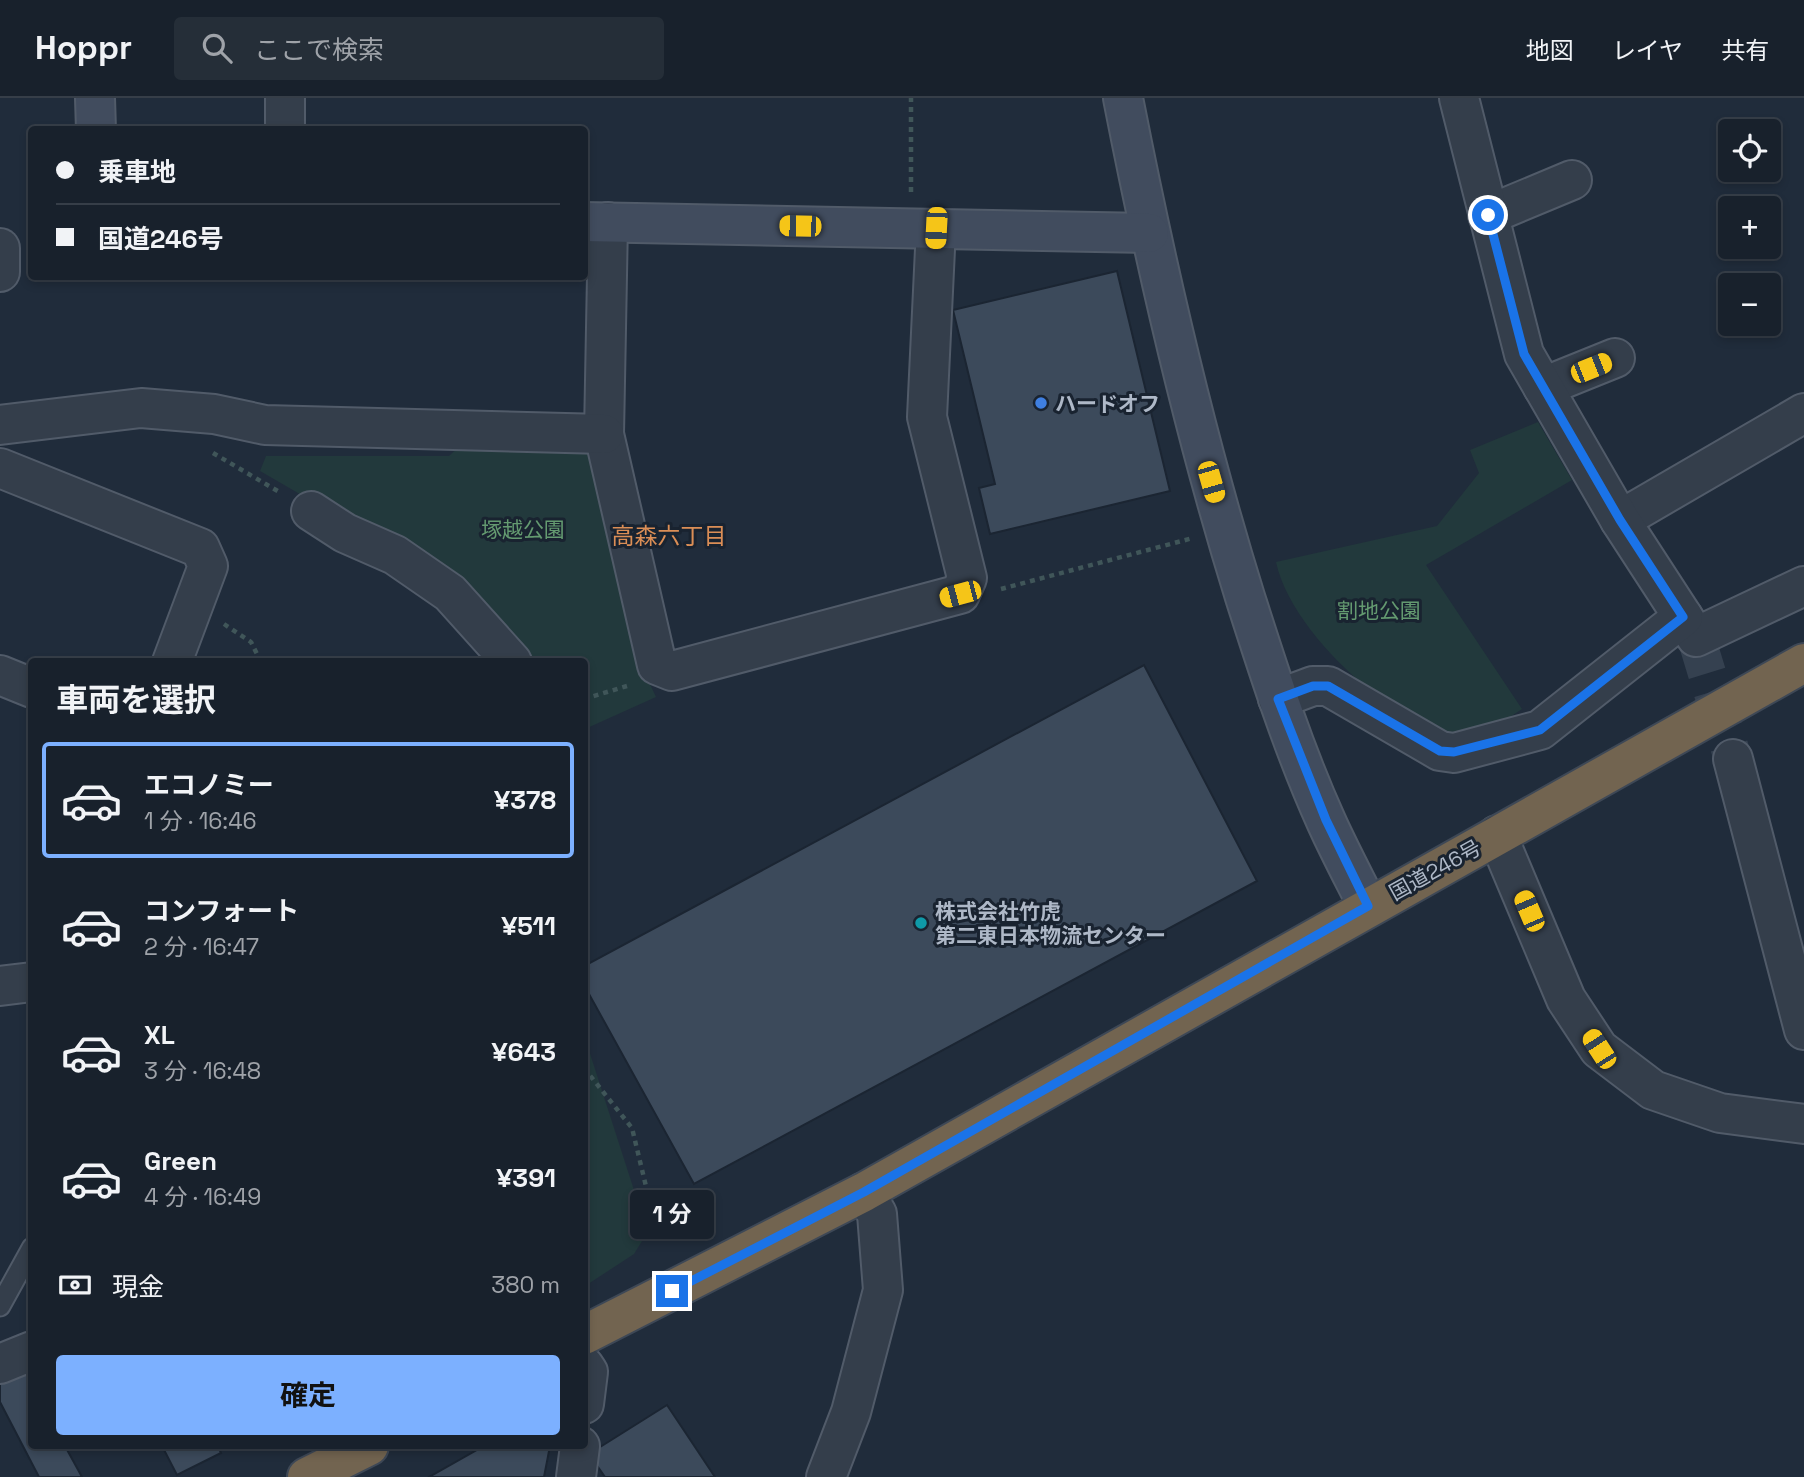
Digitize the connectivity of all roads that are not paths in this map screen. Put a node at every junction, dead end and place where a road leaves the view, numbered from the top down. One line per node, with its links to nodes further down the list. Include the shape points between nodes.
1 (95, 98): 5 (street)
2 (285, 98): 6 (street)
3 (1123, 98): 11 (street)
4 (1459, 98): 8 (street)
5 (96, 126)
6 (285, 126)
7 (1572, 180): 8 (street)
8 (1488, 215): 15 (street, via 1524,354)
9 (596, 222): 10 (street); 18 (street)
10 (923, 228): 11 (street); 18 (street, via 928,416 967,578 960,594 672,671 657,665)
11 (1149, 233): 29 (street, via 1224,531)
12 (0, 248): 13 (street)
13 (0, 272)
14 (1615, 358): 15 (street)
15 (1543, 387): 21 (street)
16 (1804, 413): 21 (street)
17 (0, 425): 18 (street, via 141,408 214,414 265,425)
18 (604, 434)
19 (0, 468): 24 (street, via 200,548 208,566)
20 (311, 511): 25 (street, via 345,533 395,555 450,593)
21 (1620, 520): 23 (street)
22 (1804, 586): 23 (street, via 1696,637)
23 (1683, 617): 29 (street, via 1540,730 1454,752 1440,751 1328,686 1313,686)
24 (174, 658)
25 (508, 658)
26 (1804, 663): 31 (highway, 国道246号)
27 (0, 675): 28 (street)
28 (28, 686)
29 (1278, 699): 32 (street, via 1326,820)
30 (1733, 759): 35 (street)
31 (1497, 835): 32 (highway, 国道246号); 36 (street, via 1566,999 1599,1049 1653,1090 1720,1113)
32 (1368, 906): 37 (highway, 国道246号)
33 (28, 982): 34 (street)
34 (0, 986)
35 (1804, 1030)
36 (1804, 1124)
37 (864, 1192): 40 (highway, 国道246号); 47 (street, via 877,1214 883,1290 851,1412)
38 (28, 1255): 39 (lane)
39 (0, 1306)
40 (588, 1333)
41 (28, 1353): 42 (street)
42 (0, 1364)
43 (363, 1449): 45 (highway)
44 (580, 1449): 46 (street)
45 (307, 1477)
46 (576, 1477)
47 (826, 1477)

